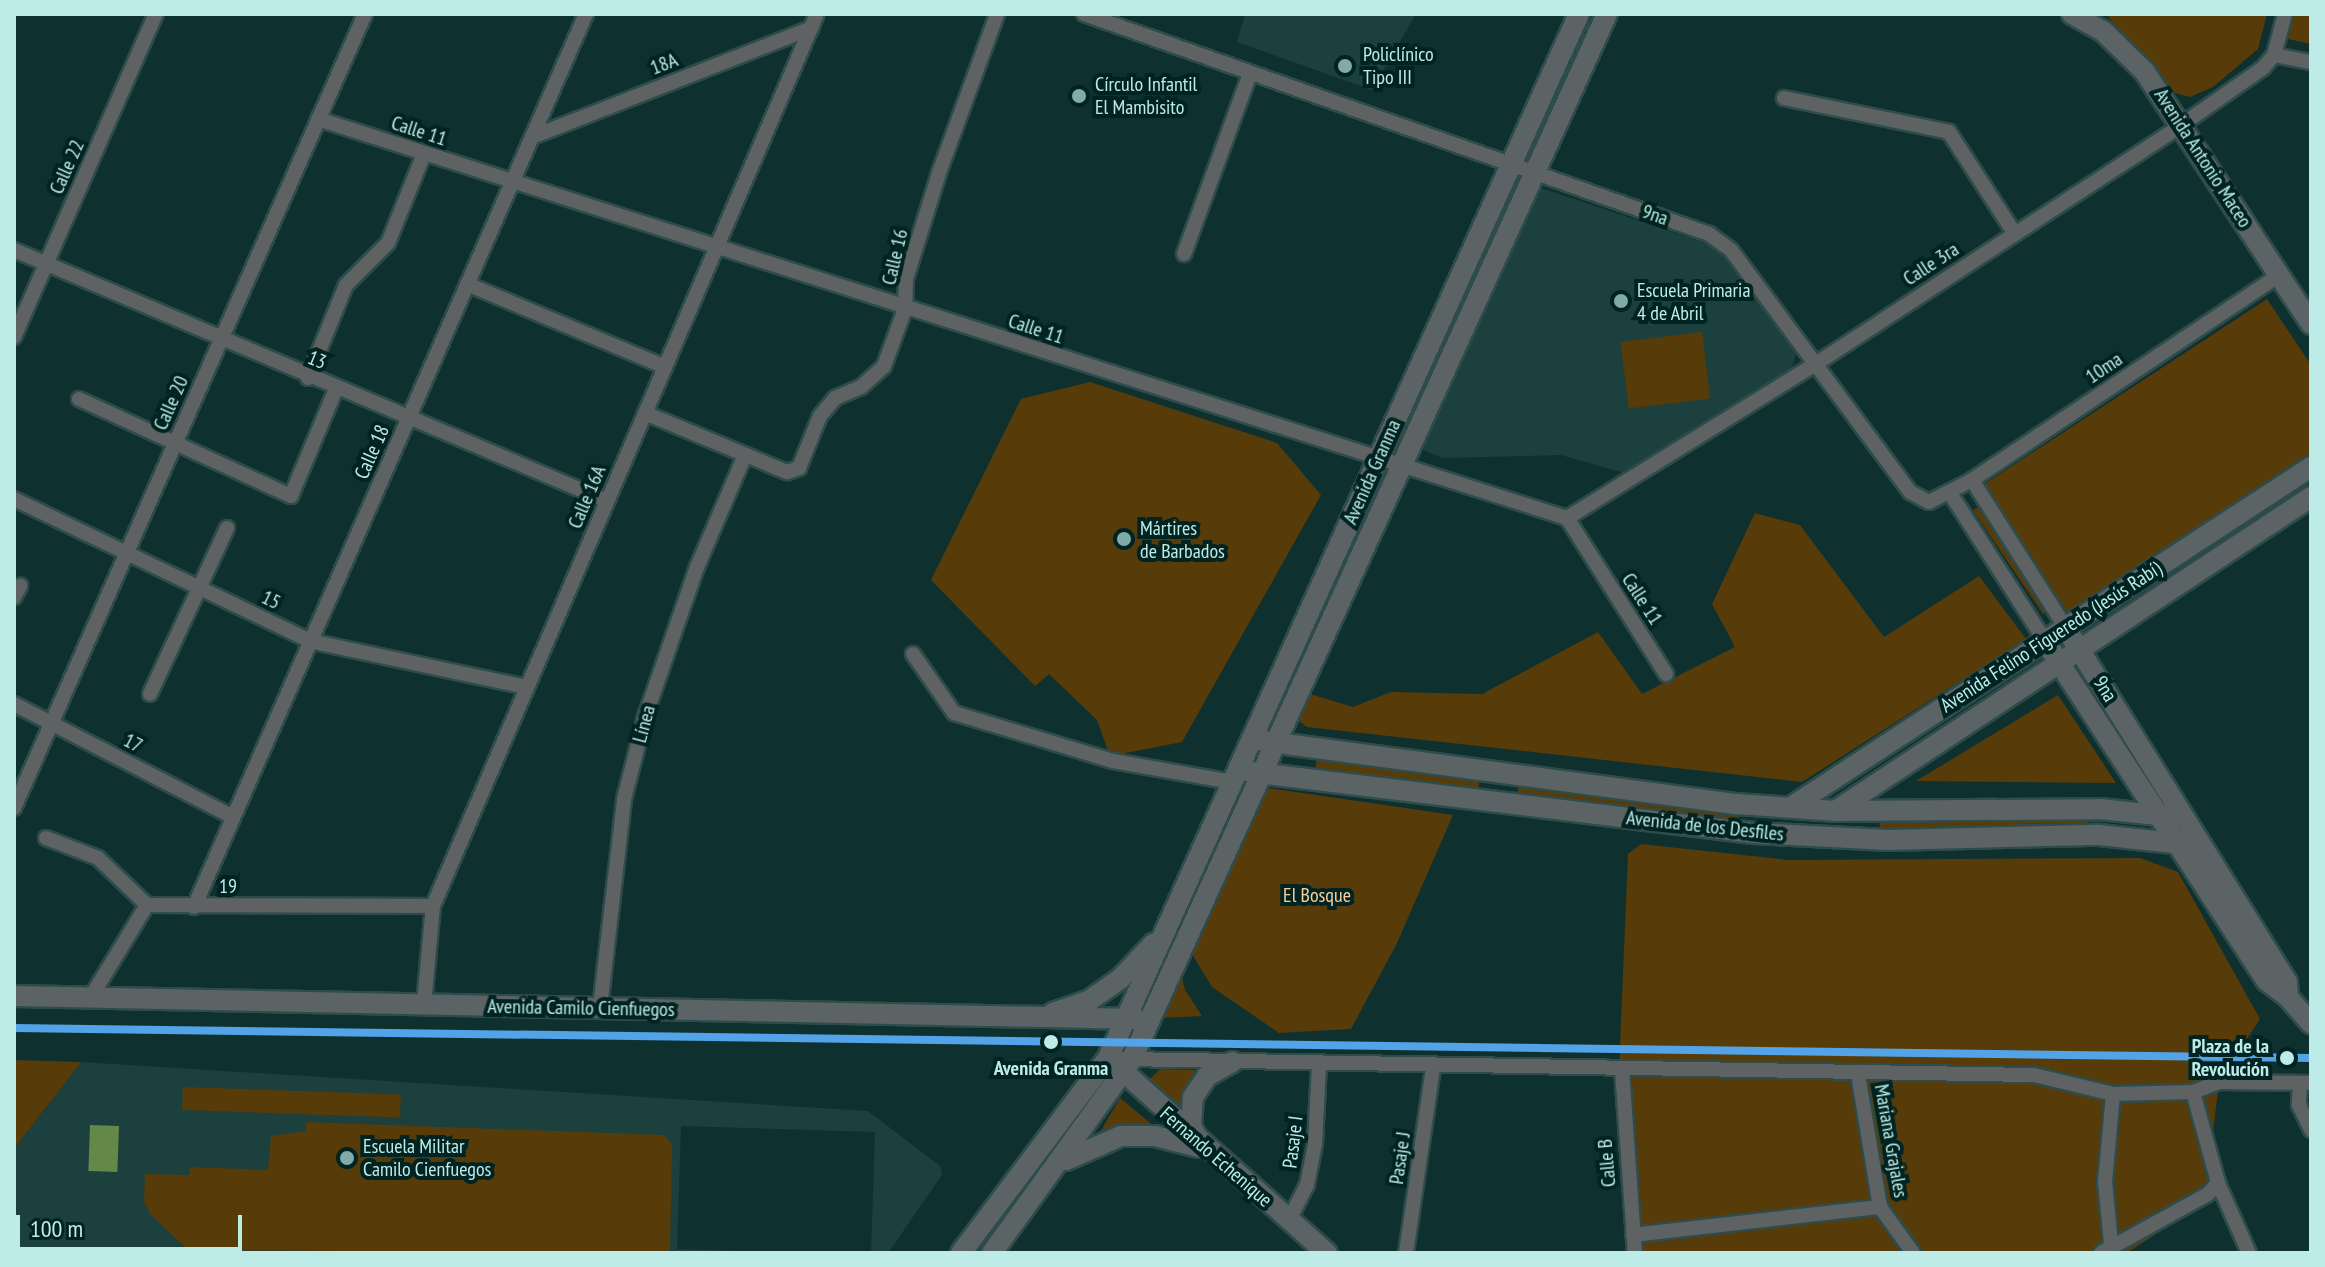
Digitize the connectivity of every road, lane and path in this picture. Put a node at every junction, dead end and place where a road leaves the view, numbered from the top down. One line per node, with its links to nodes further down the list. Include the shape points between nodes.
1 (156, 14): 26 (street, Calle 22)
2 (365, 14): 15 (street, Calle 20)
3 (586, 14): 17 (street, Calle 18)
4 (997, 14): 29 (street, Calle 16, via 906,279)
5 (1084, 14): 13 (street, 9na)
6 (1579, 14): 19 (main road, Avenida Granma)
7 (1607, 14): 20 (main road, Avenida Granma)
8 (2072, 14): 16 (main road, Avenida Antonio Maceo, via 2103,31 2145,72)
9 (2285, 14): 11 (street)
10 (814, 21): 17 (street, 18A); 23 (street, Calle 16A)
11 (2274, 55): 12 (street); 16 (street, Calle 3ra)
12 (2311, 62)
13 (1249, 76): 19 (street, 9na); 25 (street)
14 (1784, 98): 22 (street, via 1949,132)
15 (318, 119): 18 (street, Calle 11); 32 (street, Calle 20)
16 (2183, 124): 22 (street, Calle 3ra); 27 (main road, Avenida Antonio Maceo)
17 (532, 137): 21 (street, Calle 18)
18 (424, 154): 21 (street, Calle 11); 35 (street, via 388,243 346,285)
19 (1511, 164): 20 (street, 9na); 42 (main road, Avenida Granma)
20 (1534, 173): 33 (street, 9na, via 1709,234 1731,250); 43 (main road, Avenida Granma)
21 (513, 181): 23 (street, Calle 11); 28 (street, Calle 18)
22 (2015, 234): 33 (street, Calle 3ra)
23 (717, 245): 29 (street, Calle 11); 34 (street, Calle 16A)
24 (14, 250): 26 (street, 13)
25 (1184, 254)
26 (46, 265): 31 (street, Calle 22); 32 (street, 13)
27 (2279, 275): 30 (main road, Avenida Antonio Maceo); 45 (street, 10ma)
28 (467, 284): 34 (street); 39 (street, Calle 18)
29 (905, 309): 41 (street, Calle 16, via 884,366 861,387 835,398 820,416 807,458 787,472); 42 (street, Calle 11)
30 (2311, 324)
31 (14, 337)
32 (220, 341): 35 (street, 13); 40 (street, Calle 20)
33 (1814, 365): 46 (street, 9na, via 1910,492 1929,502); 50 (street, Calle 3ra)
34 (665, 367): 38 (street, Calle 16A)
35 (308, 378): 36 (street, 13)
36 (336, 389): 39 (street, 13); 40 (street, via 291,496)
37 (79, 399): 40 (street)
38 (645, 413): 41 (street); 49 (street, Calle 16A)
39 (408, 420): 49 (street, 13); 55 (street, Calle 18)
40 (175, 443): 52 (street, Calle 20)
41 (745, 455): 87 (street, Línea, via 672,632 641,731 624,799)
42 (1379, 458): 43 (street, Calle 11); 65 (main road, Avenida Granma)
43 (1401, 466): 50 (street, Calle 11); 66 (main road, Avenida Granma)
44 (2311, 467): 54 (main road, Avenida Felino Figueredo (Jesús Rabí))
45 (1972, 480): 46 (street, 10ma); 54 (street, 9na)
46 (1950, 493): 56 (street)
47 (2311, 497): 57 (main road, Avenida Felino Figueredo (Jesús Rabí))
48 (14, 499): 52 (street, 15)
49 (607, 501): 61 (street, Calle 16A)
50 (1567, 518): 60 (street, Calle 11)
51 (227, 528): 53 (street)
52 (126, 553): 53 (street, 15); 64 (street, Calle 20)
53 (197, 587): 55 (street, 15); 62 (street)
54 (2066, 628): 56 (main road, Avenida Felino Figueredo (Jesús Rabí)); 57 (main road, 9na)
55 (310, 641): 61 (street, 15); 75 (street, Calle 18)
56 (2045, 641): 59 (main road, 9na); 71 (main road, Avenida Felino Figueredo (Jesús Rabí))
57 (2080, 650): 59 (main road, Avenida Felino Figueredo (Jesús Rabí)); 76 (main road, 9na)
58 (913, 654): 69 (street, via 954,713 1113,761)
59 (2059, 664): 73 (main road, Avenida Felino Figueredo (Jesús Rabí)); 74 (main road, 9na)
60 (1666, 674)
61 (527, 687): 81 (street, Calle 16A)
62 (150, 694)
63 (14, 704): 64 (street, 17)
64 (51, 723): 72 (street, Calle 20); 75 (street, 17)
65 (1252, 739): 66 (main road, Avenida de los Desfiles); 69 (main road, Avenida Granma)
66 (1274, 743): 67 (main road, Avenida de los Desfiles); 68 (main road, Avenida Granma)
67 (1498, 772): 70 (main road); 71 (main road, Avenida de los Desfiles)
68 (1260, 774): 69 (main road, Avenida de los Desfiles); 70 (main road, Avenida de los Desfiles); 91 (main road, Avenida Granma)
69 (1235, 776): 83 (main road, Avenida Granma)
70 (1493, 803): 77 (main road, Avenida de los Desfiles)
71 (1791, 807): 73 (main road, Avenida de los Desfiles)
72 (14, 808)
73 (1836, 811): 74 (main road, Avenida de los Desfiles, via 2100,809); 77 (main road, Avenida Felino Figueredo (Jesús Rabí))
74 (2157, 815): 76 (main road, Avenida de los Desfiles); 79 (main road, 9na)
75 (233, 817): 82 (street, Calle 18)
76 (2185, 818): 88 (main road, 9na)
77 (1788, 835): 79 (main road, Avenida de los Desfiles, via 1888,840 2099,835)
78 (46, 838): 80 (street, via 98,858)
79 (2174, 843): 88 (main road, 9na, via 2267,981)
80 (147, 905): 82 (street, 19); 85 (street)
81 (433, 906): 82 (street, 19); 86 (street, Calle 16A)
82 (194, 907)
83 (1168, 925): 89 (main road, via 1142,957 1100,993); 90 (main road, Avenida Granma)
84 (14, 996): 85 (main road, Avenida Camilo Cienfuegos)
85 (91, 997): 86 (main road, Avenida Camilo Cienfuegos)
86 (424, 1004): 87 (main road, Avenida Camilo Cienfuegos)
87 (600, 1008): 89 (main road, Avenida Camilo Cienfuegos)
88 (2303, 1009)
89 (1039, 1018): 90 (main road, Avenida Camilo Cienfuegos)
90 (1126, 1019): 91 (main road, Avenida Camilo Cienfuegos); 92 (main road, Avenida Granma)
91 (1148, 1020): 95 (main road, Avenida Granma)
92 (1108, 1058): 95 (main road, Fernando Echenique); 110 (main road, Avenida Granma)
93 (1232, 1062): 94 (street); 95 (street); 103 (main road, via 1207,1076 1193,1097 1191,1126)
94 (1319, 1065): 96 (street); 107 (street, Pasaje I, via 1313,1157 1307,1185)
95 (1128, 1066): 103 (main road, Fernando Echenique); 104 (main road, Avenida Granma)
96 (1433, 1068): 97 (street); 113 (street, Pasaje J)
97 (1622, 1069): 98 (street); 108 (street, Calle B)
98 (1858, 1074): 101 (street, via 2034,1075); 106 (street, Mariana Grajales)
99 (2306, 1083): 100 (street, via 2219,1082); 102 (street, via 2299,1105)
100 (2193, 1092): 101 (street); 105 (street)
101 (2113, 1094): 109 (street, via 2105,1182)
102 (2311, 1130)
103 (1204, 1149): 104 (main road, via 1173,1139 1121,1136 1080,1150); 107 (main road, Fernando Echenique)
104 (1048, 1176): 111 (main road, Avenida Granma)
105 (2218, 1183): 109 (street, via 2208,1194); 116 (street)
106 (1880, 1207): 108 (street); 115 (street, Mariana Grajales)
107 (1289, 1220): 112 (main road, Fernando Echenique)
108 (1633, 1235): 114 (street, Calle B)
109 (2106, 1249)
110 (961, 1253)
111 (992, 1253)
112 (1327, 1253)
113 (1406, 1253)
114 (1635, 1253)
115 (1913, 1253)
116 (2249, 1253)

